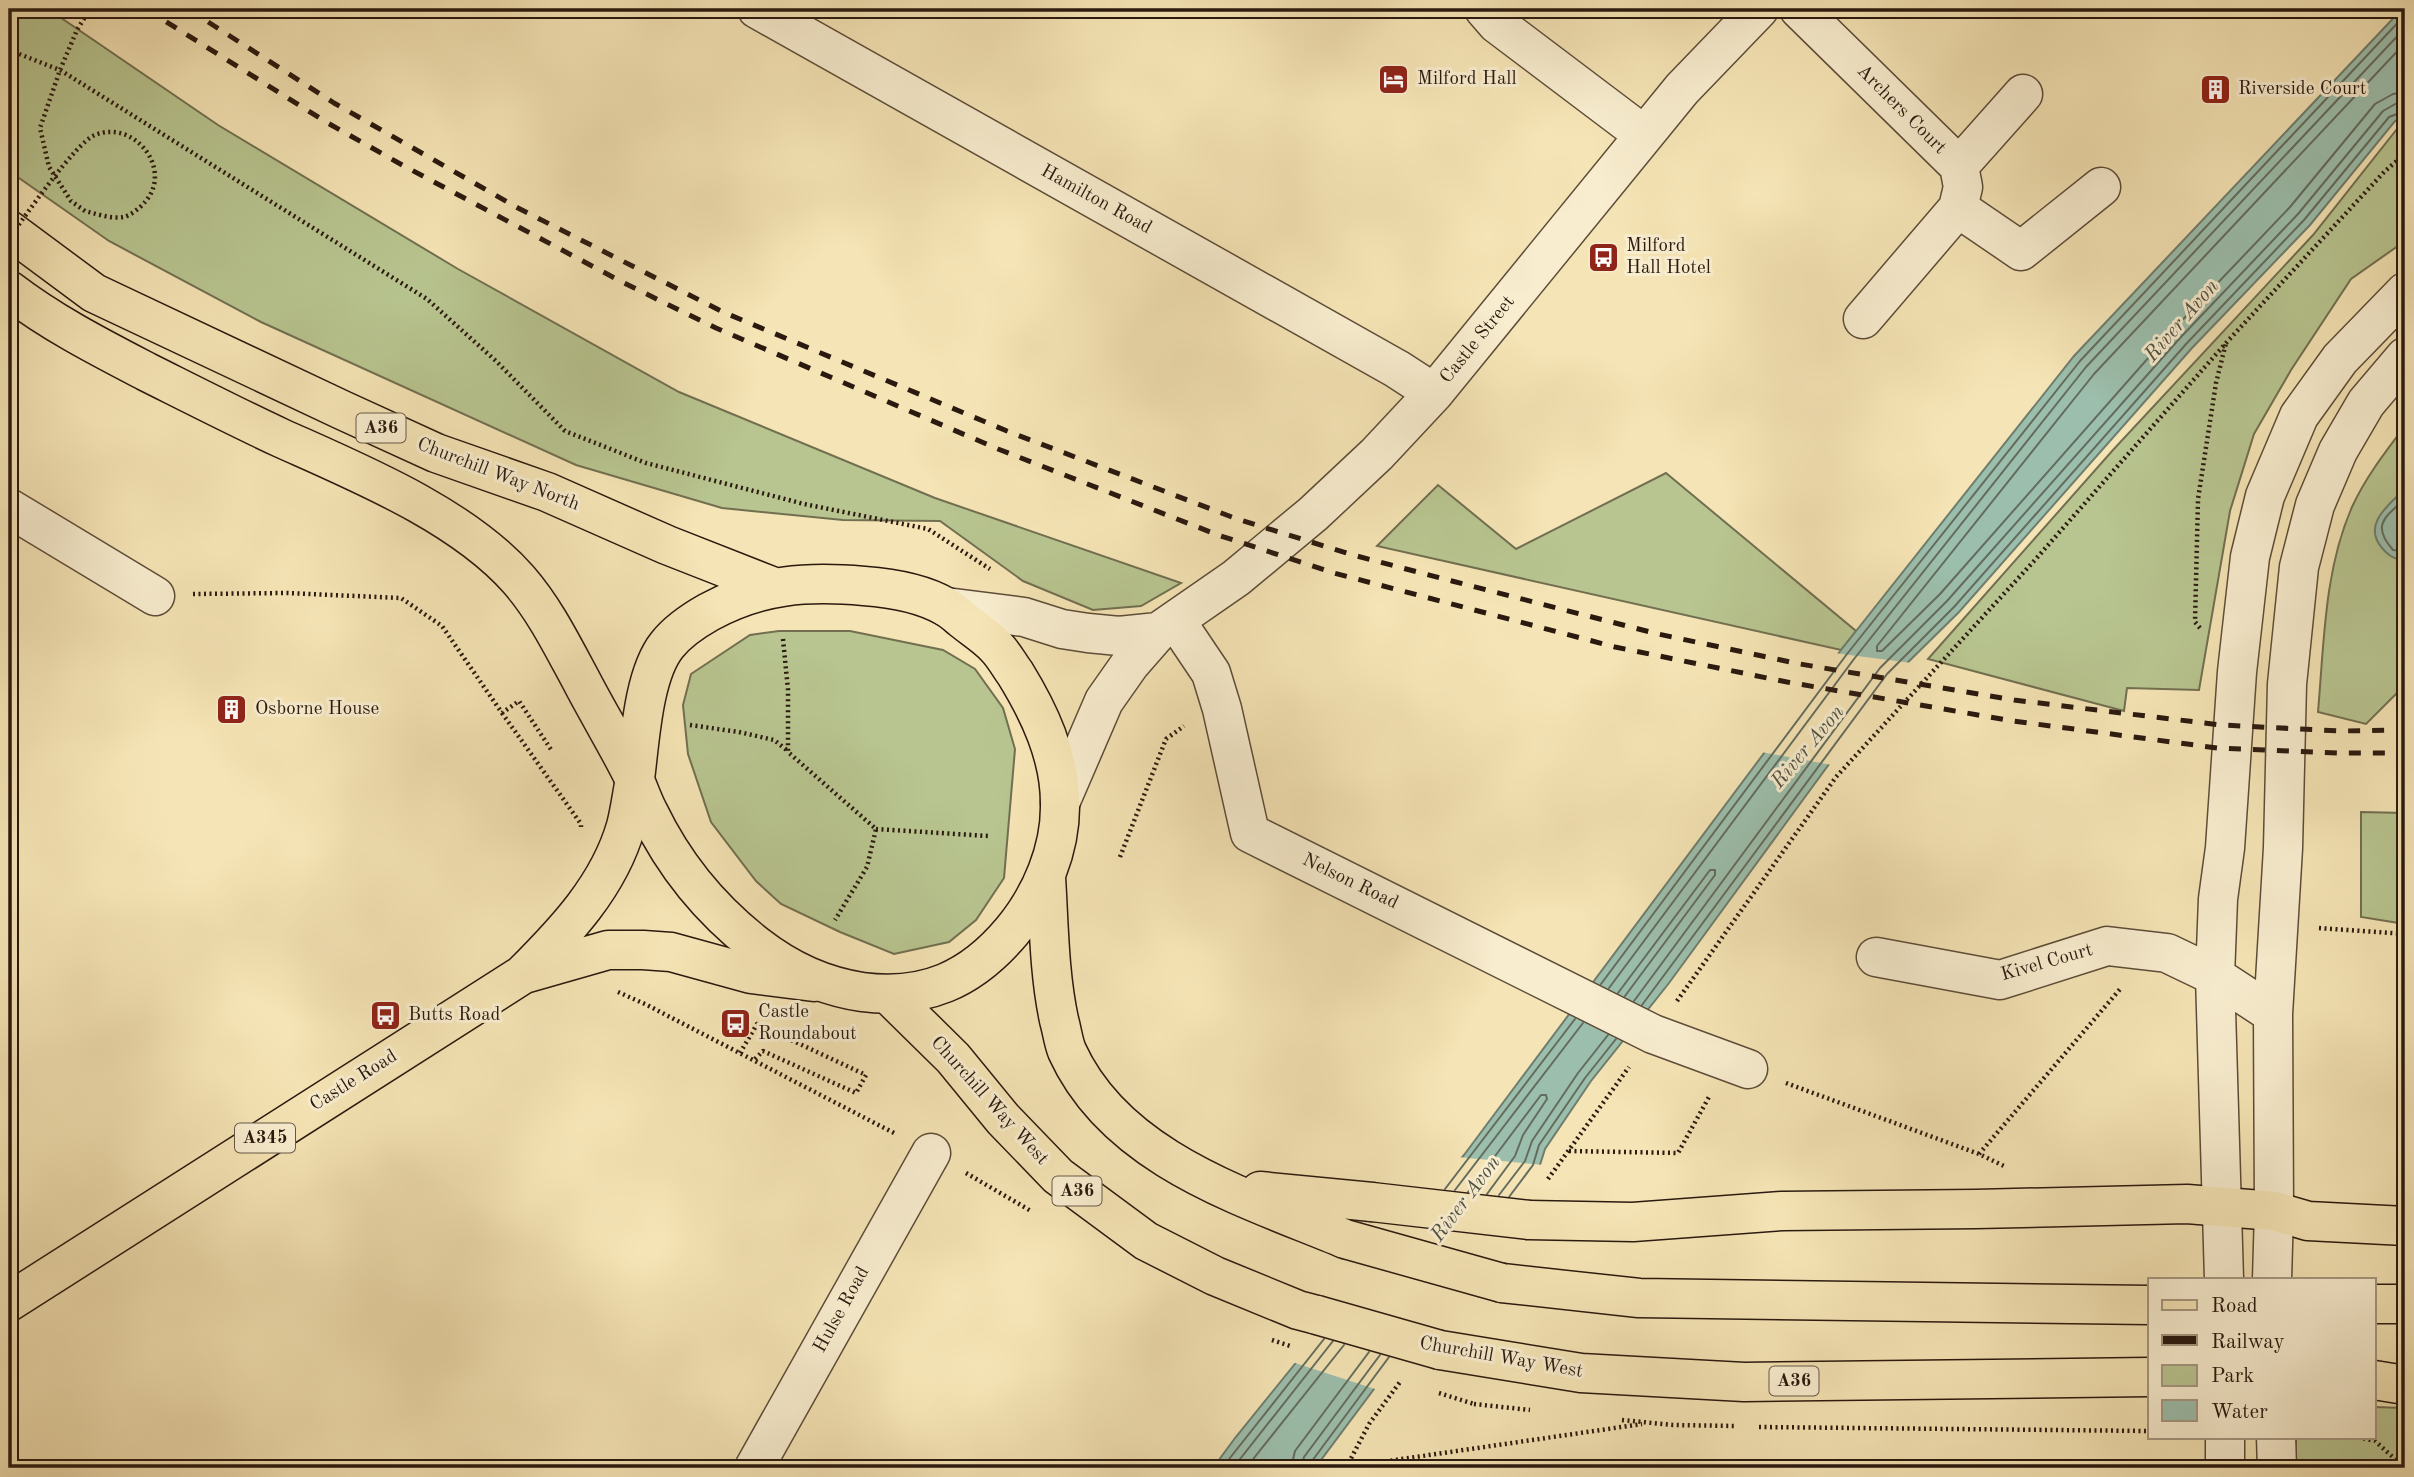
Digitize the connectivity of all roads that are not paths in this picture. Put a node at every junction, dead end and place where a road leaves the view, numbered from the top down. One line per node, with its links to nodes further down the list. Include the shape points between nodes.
1 (757, 9): 15 (street, Hamilton Road)
2 (1484, 9): 6 (street, via 1497,24)
3 (1759, 9): 6 (street, Castle Street)
4 (1799, 9): 7 (street, Archers Court)
5 (2023, 94): 7 (street)
6 (1644, 135): 15 (street, Castle Street)
7 (1959, 166): 9 (street, Archers Court, via 1963,187)
8 (2101, 187): 9 (street, via 2021,251)
9 (1958, 208): 13 (street)
10 (9, 230): 17 (main road, Churchill Way North / A36, via 94,293 317,398 436,453 547,492)
11 (9, 290): 21 (main road, A36, via 78,336 415,503 488,549 544,613)
12 (2405, 292): 26 (street, via 2340,359 2300,416 2265,496 2250,557 2237,673)
13 (1863, 319)
14 (2405, 357): 29 (street, via 2366,403 2338,451 2315,505 2299,567 2287,684)
15 (1434, 393): 20 (street, Castle Street, via 1313,514 1236,578)
16 (9, 508): 18 (street)
17 (774, 587): 19 (main road, via 821,583 897,588); 21 (main road, via 734,598 692,621 664,648 645,704)
18 (155, 596)
19 (946, 607): 20 (street, Castle Street, via 1024,617 1088,634 1119,636); 22 (main road, via 1000,650 1037,708 1048,737)
20 (1167, 626): 22 (street, Castle Street, via 1130,664 1104,701); 30 (street, Nelson Road, via 1211,673 1250,832 1647,1030)
21 (635, 779): 25 (main road, A345, via 626,827 603,881); 27 (main road, via 661,836 705,899 767,954)
22 (1060, 803): 23 (main road)
23 (1046, 877): 28 (main road, via 1024,916 981,962 932,989); 32 (main road, via 1053,990 1066,1049 1094,1096 1135,1138)
24 (1876, 957): 26 (street, Kivel Court, via 2000,980 2107,946 2167,953)
25 (522, 975): 27 (main road, A345, via 608,950 643,950 671,952 751,974); 38 (main road, Castle Road / A345)
26 (2215, 976): 29 (street, Kivel Court); 33 (street)
27 (814, 982): 28 (main road)
28 (889, 995): 44 (main road, Churchill Way West / A36, bridge, via 953,1058 1058,1176 1146,1241 1298,1310 1440,1350 1581,1373 1744,1382)
29 (2273, 1014): 34 (street)
30 (1738, 1065)
31 (931, 1153): 49 (street, Hulse Road)
32 (1223, 1188): 33 (main road, bridge, via 1529,1220 1633,1222 1782,1211); 41 (main road, bridge, via 1345,1239 1502,1283 1639,1298)
33 (2221, 1206): 34 (main road); 36 (street)
34 (2274, 1211): 35 (main road, via 2308,1221); 37 (street)
35 (2405, 1226)
36 (2224, 1278)
37 (2272, 1278)
38 (9, 1302)
39 (2376, 1304): 40 (main road)
40 (2405, 1304)
41 (2148, 1305)
42 (2376, 1373): 43 (main road)
43 (2405, 1373)
44 (2148, 1377)
45 (2376, 1380): 46 (main road)
46 (2405, 1385)
47 (2225, 1438): 50 (street)
48 (2276, 1438): 51 (street)
49 (754, 1468)
50 (2225, 1468)
51 (2277, 1468)

